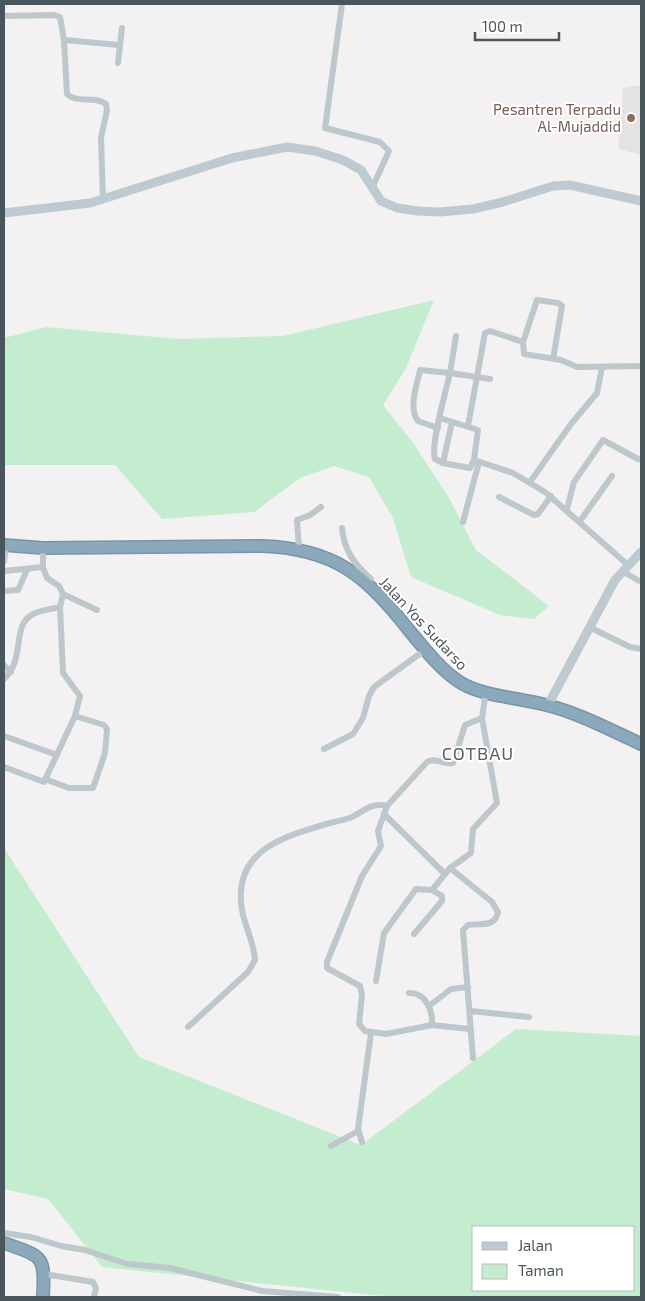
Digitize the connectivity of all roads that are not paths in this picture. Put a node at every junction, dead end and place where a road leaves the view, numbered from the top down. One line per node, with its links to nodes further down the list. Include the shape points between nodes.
1 (342, 4): 7 (street, via 325,128 386,146 389,151)
2 (4, 16): 4 (street, via 57,16 61,20)
3 (122, 28): 5 (street)
4 (64, 40): 5 (street); 8 (street, via 68,94 73,98 100,100 107,107 100,138)
5 (119, 45): 6 (street)
6 (118, 63)
7 (373, 186): 8 (street, via 361,170 343,160 287,147 232,158); 9 (street, via 378,199 385,204 440,212 496,204 560,184)
8 (102, 200): 10 (street, via 67,208)
9 (641, 201)
10 (4, 213)
11 (456, 336): 16 (street)
12 (523, 342): 13 (street, via 524,354); 13 (street, via 536,300 560,304); 17 (street, via 487,331)
13 (553, 358): 15 (street, via 577,367)
14 (641, 366): 15 (street)
15 (602, 367): 27 (street, via 597,393)
16 (450, 373): 17 (street); 19 (street); 22 (street, via 420,371 413,411 418,421)
17 (476, 378): 18 (street); 21 (street)
18 (490, 379)
19 (440, 418): 20 (street); 22 (street)
20 (452, 422): 21 (street); 25 (street)
21 (468, 426): 24 (street, via 478,430)
22 (438, 428): 25 (street, via 434,458)
23 (638, 459): 31 (street, via 603,440 574,482)
24 (476, 461): 25 (street, via 469,468); 27 (street); 33 (street)
25 (443, 463)
26 (612, 476): 32 (street)
27 (530, 482): 28 (street)
28 (550, 496): 29 (street, via 534,515); 31 (street)
29 (499, 497)
30 (321, 507): 37 (street, via 297,520)
31 (567, 509): 32 (street)
32 (580, 521): 41 (street)
33 (463, 522)
34 (342, 528): 45 (street, via 347,551 359,569 371,579)
35 (5, 545): 36 (highway, Jalan Yos Sudarso); 39 (street)
36 (43, 548): 37 (highway, Jalan Yos Sudarso); 40 (street)
37 (298, 548): 45 (highway, Jalan Yos Sudarso, via 336,561)
38 (641, 552): 41 (street)
39 (4, 562)
40 (43, 567): 42 (street); 47 (street, via 46,576 59,586)
41 (625, 568): 44 (street); 50 (street)
42 (27, 570): 43 (street); 46 (street, via 18,590)
43 (4, 571)
44 (641, 582)
45 (368, 584): 52 (highway, Jalan Yos Sudarso, via 386,601)
46 (4, 591)
47 (62, 594): 48 (street); 49 (street)
48 (60, 607): 54 (street, via 34,614 23,623 18,657); 58 (street, via 63,673 80,696)
49 (97, 610)
50 (589, 627): 51 (street); 57 (street)
51 (641, 649)
52 (425, 650): 56 (highway, Jalan Yos Sudarso, via 459,682); 62 (street, via 374,687 356,730)
53 (4, 666): 54 (street)
54 (11, 672): 55 (street)
55 (4, 679)
56 (486, 692): 57 (highway, Jalan Yos Sudarso); 59 (street)
57 (548, 705): 61 (highway, Jalan Yos Sudarso)
58 (75, 716): 63 (street); 65 (street, via 104,725 107,729 105,752 93,788 70,788)
59 (482, 718): 66 (street, via 465,725 453,763 427,762); 68 (street, via 497,803 473,829 471,853)
60 (4, 736): 63 (street)
61 (641, 744)
62 (324, 749)
63 (57, 755): 65 (street)
64 (4, 768): 65 (street, via 42,782)
65 (45, 780)
66 (386, 806): 67 (street); 79 (street, via 377,804 350,818 291,834 270,845 252,861 244,871 240,891 255,960 248,972)
67 (384, 814): 69 (street); 81 (street, via 378,831 381,846 362,876 326,966 360,986 359,1024 364,1031)
68 (450, 868): 69 (street); 73 (street, via 492,902 498,912 490,924 472,924 464,928)
69 (445, 874): 70 (street)
70 (432, 890): 71 (street, via 442,896 442,901); 72 (street, via 416,889 387,926 380,942)
71 (414, 934)
72 (376, 981)
73 (468, 988): 75 (street, via 451,989); 76 (street)
74 (409, 993): 75 (street, via 418,994)
75 (429, 1006): 78 (street)
76 (470, 1011): 77 (street); 80 (street)
77 (528, 1017)
78 (432, 1025): 80 (street); 81 (street, via 386,1034)
79 (188, 1027)
80 (470, 1028): 82 (street)
81 (371, 1033): 83 (street)
82 (473, 1058)
83 (358, 1131): 84 (street); 85 (street)
84 (362, 1142)
85 (331, 1146)
86 (4, 1233): 91 (street, via 85,1250 127,1264 170,1268 262,1291)
87 (4, 1243): 88 (highway, via 36,1256 43,1263)
88 (44, 1274): 89 (highway); 90 (street, via 93,1282 96,1288)
89 (43, 1297)
90 (94, 1297)
91 (338, 1297)

